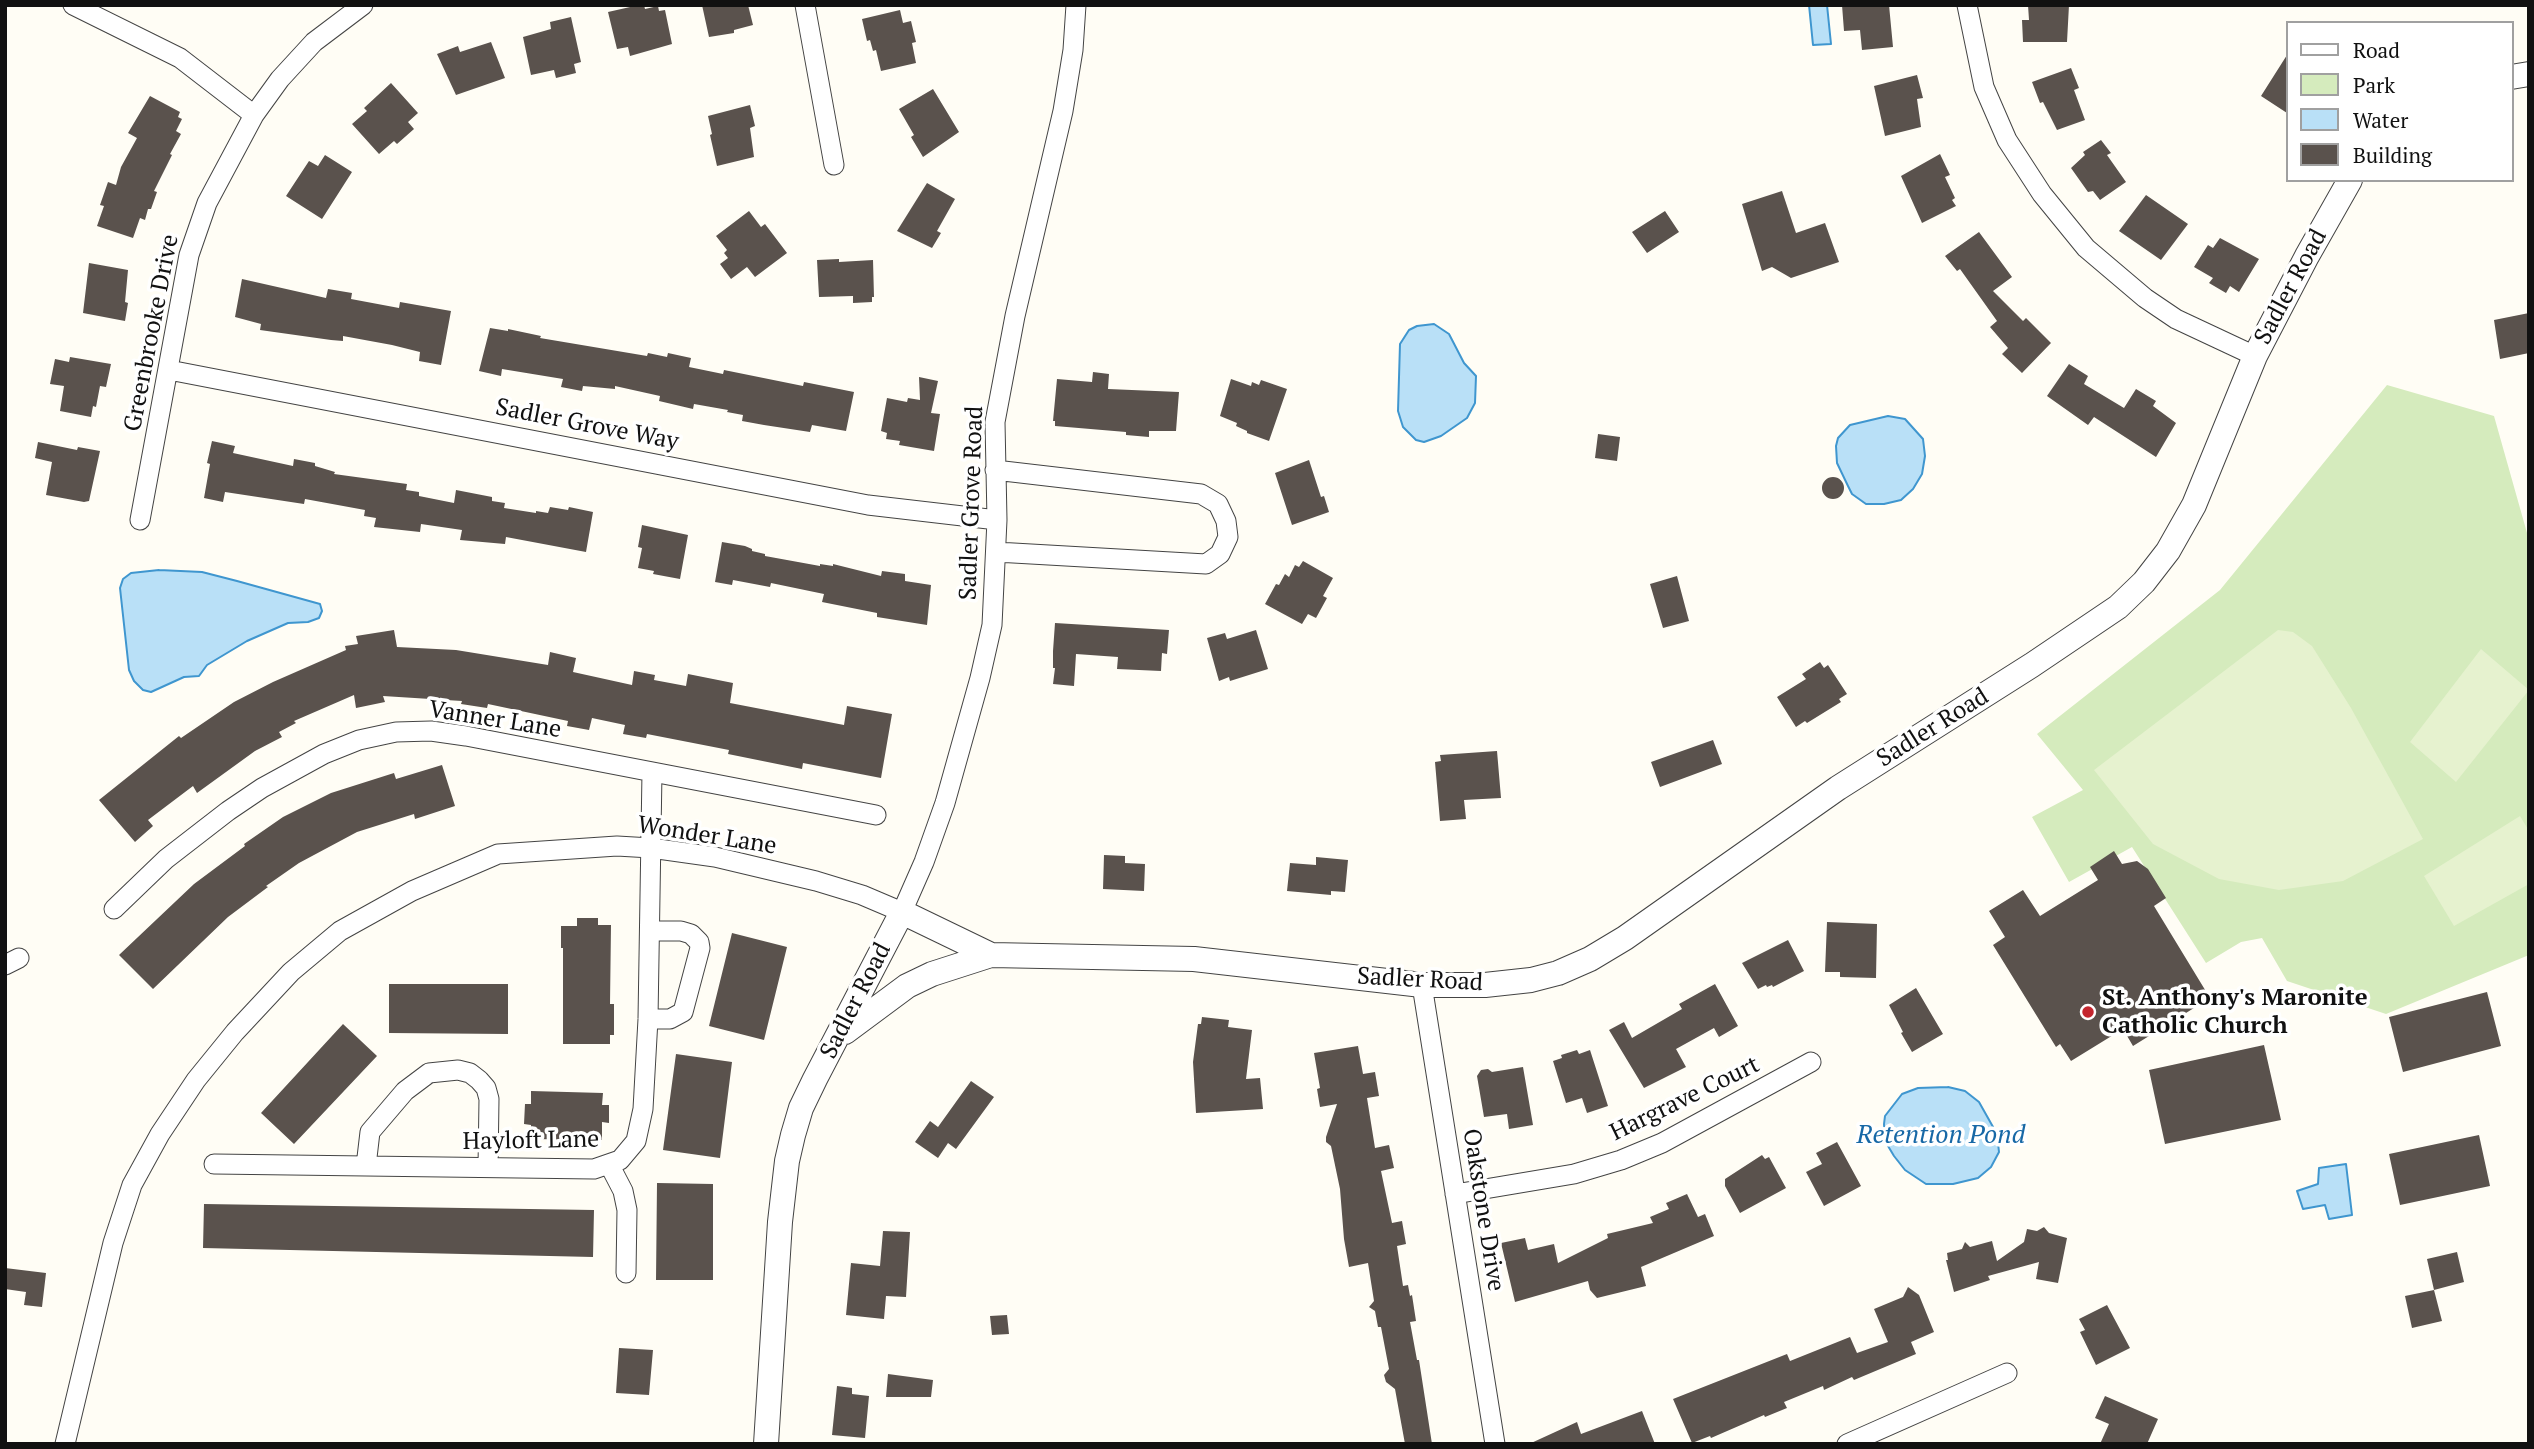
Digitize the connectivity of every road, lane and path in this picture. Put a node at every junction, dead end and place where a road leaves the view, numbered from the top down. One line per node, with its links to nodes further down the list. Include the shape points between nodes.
1 (73, 5): 6 (street, via 180,58)
2 (363, 5): 6 (street, Greenbrooke Drive, via 314,42)
3 (805, 5): 7 (street)
4 (1076, 5): 11 (street, Sadler Grove Road, via 1063,111 995,422)
5 (1967, 5): 9 (street, via 1984,87 2007,140 2042,194 2086,248 2176,319)
6 (254, 115): 10 (street, Greenbrooke Drive, via 207,203 189,255)
7 (834, 164)
8 (2349, 182): 9 (street, Sadler Road)
9 (2255, 356): 22 (street, Sadler Road, via 2194,505 2168,551 2118,607 1838,788 1590,960 1531,980)
10 (169, 370): 12 (street, Greenbrooke Drive); 13 (street, Sadler Grove Way, via 868,505)
11 (995, 470): 13 (street, Sadler Grove Road); 14 (street, via 1201,494 1218,504 1228,537 1220,554 1206,564)
12 (140, 520)
13 (997, 520): 14 (street, Sadler Grove Road)
14 (996, 552): 19 (street, Sadler Grove Road, via 992,625 980,678 945,803)
15 (652, 772): 16 (street, Vanner Lane); 17 (street, Hayloft Lane); 18 (street, Vanner Lane, via 431,731 359,740 293,770 228,811 166,859)
16 (876, 815)
17 (651, 848): 19 (street, Wonder Lane, via 715,857 816,881); 20 (street, Hayloft Lane); 33 (street, Wonder Lane, via 498,854 412,891 340,931 291,972 196,1080 132,1185 113,1243)
18 (114, 909)
19 (902, 912): 21 (street, Sadler Road); 24 (street, Sadler Road)
20 (650, 931): 23 (street, Hayloft Lane); 23 (street, via 691,934 700,948 683,1012 670,1019)
21 (991, 955): 22 (street, Sadler Road, via 1195,959); 24 (street, via 907,986)
22 (1422, 985): 30 (street, Oakstone Drive)
23 (648, 1019): 28 (street, Hayloft Lane, via 640,1127 628,1152)
24 (839, 1037): 34 (street, Sadler Road, via 801,1108 787,1161)
25 (1811, 1062): 30 (street, Hargrave Court, via 1662,1143 1621,1160 1574,1174)
26 (215, 1164): 27 (street, Hayloft Lane)
27 (366, 1166): 29 (street, Hayloft Lane); 29 (street, via 370,1132 405,1091 429,1073 458,1070 479,1080 489,1099)
28 (610, 1166): 29 (street, Hayloft Lane); 31 (street, via 627,1210)
29 (488, 1167)
30 (1455, 1194): 35 (street, Oakstone Drive)
31 (626, 1273)
32 (2007, 1373): 36 (street)
33 (65, 1444)
34 (766, 1444)
35 (1495, 1444)
36 (1847, 1444)

